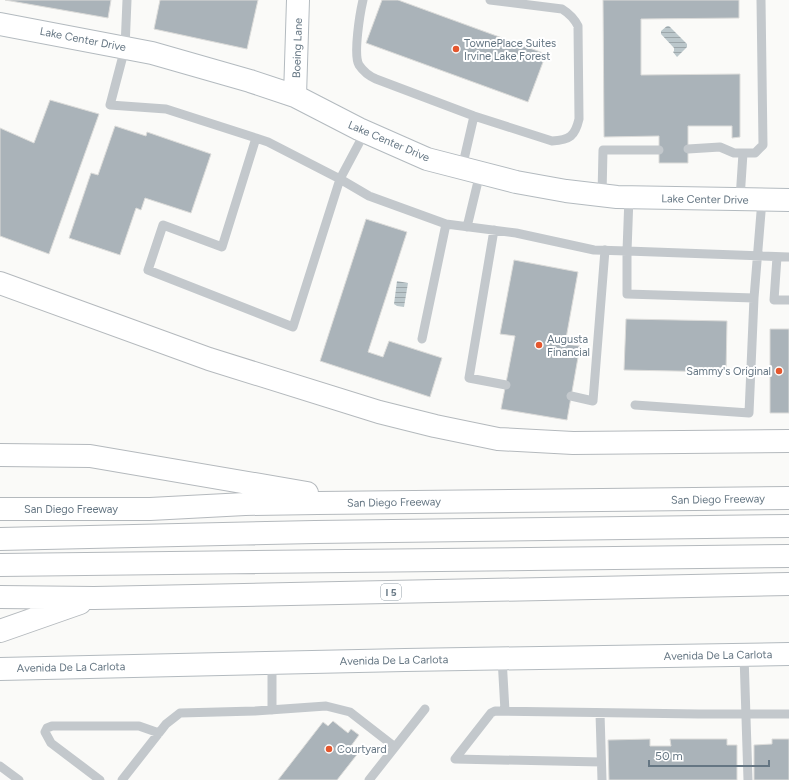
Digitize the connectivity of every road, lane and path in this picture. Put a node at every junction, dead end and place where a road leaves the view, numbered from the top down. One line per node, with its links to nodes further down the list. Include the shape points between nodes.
1 (127, 0): 7 (lane)
2 (298, 0): 8 (main road, Boeing Lane)
3 (362, 0): 9 (lane, via 356,53 358,64 367,74)
4 (490, 0): 9 (lane, via 562,9 575,20 578,26 579,119 571,137 552,141)
5 (761, 0): 14 (lane, via 763,145 756,153)
6 (0, 24): 7 (main road, Lake Center Drive)
7 (125, 48): 8 (main road, Lake Center Drive, via 160,55); 11 (lane, via 110,105 166,109)
8 (296, 96): 10 (main road, Lake Center Drive)
9 (474, 116): 15 (lane)
10 (366, 132): 15 (main road, Lake Center Drive, via 427,159); 16 (lane)
11 (256, 138): 16 (lane); 16 (lane, via 222,247 163,225 148,270 294,327)
12 (688, 149): 14 (lane, via 720,147)
13 (659, 150): 17 (lane, via 603,150)
14 (743, 153): 19 (lane)
15 (471, 170): 17 (main road, Lake Center Drive, via 516,182); 23 (lane)
16 (340, 179): 22 (lane, via 369,196)
17 (602, 195): 18 (main road, Lake Center Drive)
18 (629, 197): 19 (main road, Lake Center Drive); 26 (lane)
19 (740, 199): 20 (main road, Lake Center Drive)
20 (762, 200): 21 (main road, Lake Center Drive); 27 (lane)
21 (789, 200)
22 (446, 224): 23 (lane); 33 (lane)
23 (467, 227): 24 (lane)
24 (494, 230): 25 (lane); 34 (lane, via 469,378)
25 (605, 250): 26 (lane); 35 (lane, via 593,401)
26 (627, 251): 27 (lane); 31 (lane, via 627,294)
27 (758, 257): 28 (lane); 31 (lane)
28 (777, 257): 29 (lane); 32 (lane, via 774,300)
29 (789, 258)
30 (0, 283): 37 (main road, via 216,361 379,412 498,439 572,443)
31 (754, 298): 36 (lane, via 749,413)
32 (789, 300)
33 (422, 339)
34 (506, 385)
35 (571, 396)
36 (635, 405)
37 (789, 441)
38 (0, 455): 40 (main road, via 90,456)
39 (789, 498): 40 (main road, San Diego Freeway)
40 (361, 502): 41 (main road, San Diego Freeway, via 150,509)
41 (0, 509)
42 (789, 526): 43 (main road)
43 (0, 539)
44 (789, 556): 45 (main road)
45 (0, 565)
46 (789, 584): 48 (main road, I 5)
47 (0, 597): 48 (main road, I 5)
48 (94, 598): 49 (main road)
49 (0, 631)
50 (789, 654): 51 (main road, Avenida De La Carlota)
51 (744, 655): 52 (main road, Avenida De La Carlota); 59 (lane)
52 (502, 658): 53 (main road, Avenida De La Carlota); 57 (lane)
53 (272, 662): 54 (main road, Avenida De La Carlota); 56 (lane)
54 (0, 669)
55 (425, 709): 62 (lane)
56 (272, 710): 61 (lane, via 180,713); 62 (lane, via 326,706 350,712)
57 (505, 711): 58 (lane); 63 (lane, via 491,713 455,759)
58 (600, 713): 59 (lane); 63 (lane)
59 (745, 714): 60 (lane); 70 (lane)
60 (789, 714)
61 (159, 733): 66 (lane, via 139,726 47,728 51,743); 67 (lane)
62 (395, 747): 68 (lane)
63 (601, 762): 69 (lane)
64 (0, 766): 65 (lane)
65 (19, 780)
66 (100, 780)
67 (122, 780)
68 (369, 780)
69 (602, 780)
70 (748, 780)

